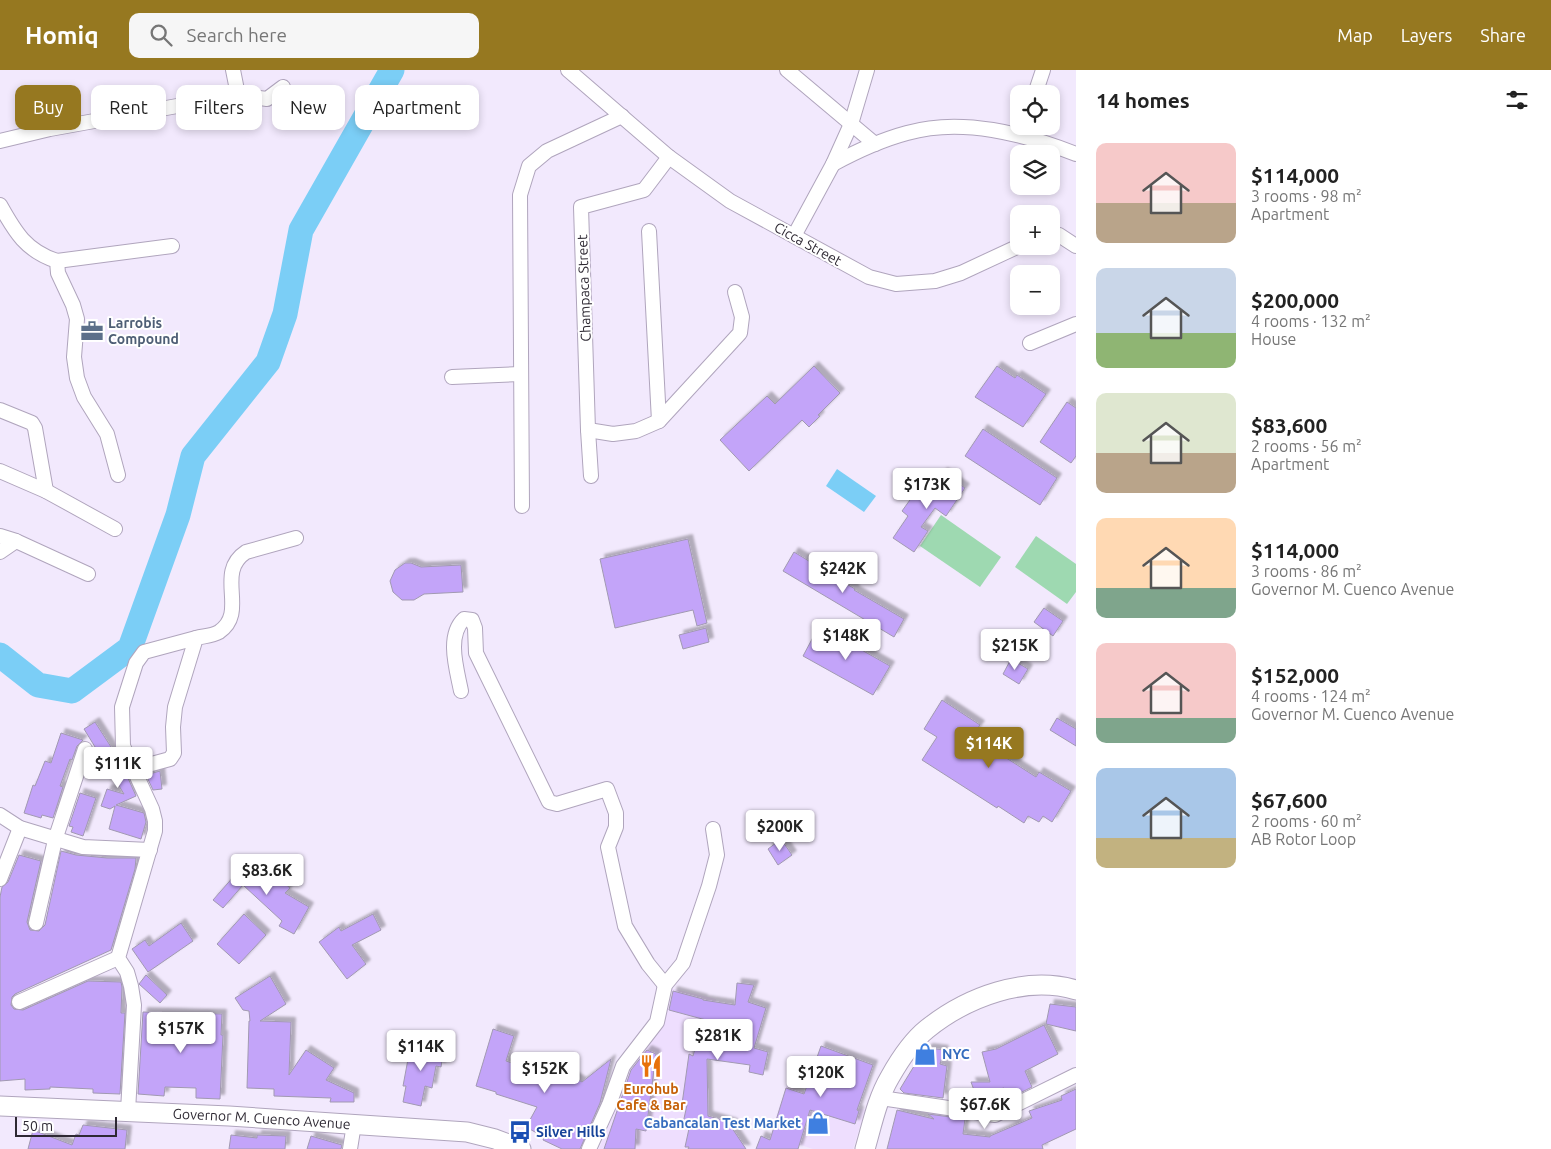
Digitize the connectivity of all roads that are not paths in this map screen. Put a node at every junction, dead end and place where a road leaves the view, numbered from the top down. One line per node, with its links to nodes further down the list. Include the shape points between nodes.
1 (233, 70): 6 (street)
2 (568, 70): 9 (street, Cicca Street)
3 (787, 70): 10 (street)
4 (867, 70): 10 (street)
5 (1043, 70): 7 (street)
6 (236, 85)
7 (1039, 85)
8 (176, 107): 13 (street)
9 (622, 116): 16 (street, Cicca Street); 29 (street, via 547,150 529,166 520,195)
10 (851, 124): 14 (street); 17 (street)
11 (1010, 130): 14 (street, via 941,127 908,132)
12 (1033, 135): 15 (street)
13 (0, 141)
14 (875, 144): 17 (street)
15 (1076, 154)
16 (669, 157): 20 (street, Cicca Street, via 730,201); 33 (street, Champaca Street, via 644,190 581,207)
17 (833, 164): 20 (street)
18 (0, 205): 25 (street, via 12,227 35,252)
19 (649, 231): 32 (street)
20 (794, 236): 24 (street, Cicca Street, via 869,277 896,284 935,280 961,273)
21 (1060, 236): 23 (street)
22 (172, 246): 25 (street)
23 (1076, 246)
24 (1010, 250)
25 (58, 261): 35 (street, via 58,273 77,319 74,357 77,378 84,397 107,434)
26 (735, 292): 32 (street, via 742,317 740,334)
27 (1076, 324): 28 (street)
28 (1030, 343)
29 (520, 374): 30 (street); 38 (street)
30 (452, 378)
31 (0, 410): 37 (street, via 32,423 35,428)
32 (659, 420): 33 (street, via 636,431 612,434)
33 (588, 430): 36 (street, Champaca Street)
34 (0, 471): 37 (street)
35 (118, 475)
36 (591, 476)
37 (46, 491): 39 (street)
38 (522, 506)
39 (115, 529)
40 (0, 536): 42 (street)
41 (296, 538): 45 (street, via 246,552 239,557 231,571 232,614 219,631)
42 (16, 541): 43 (street); 44 (street)
43 (0, 552)
44 (88, 574)
45 (196, 638): 48 (street, via 175,706 174,753 170,759); 48 (street, via 144,652 136,663 121,713 123,746)
46 (461, 691): 57 (street, via 454,656 456,630 464,619 472,620 476,653 549,802 557,804 607,790 616,813 616,827 608,847 625,926)
47 (85, 748): 52 (street)
48 (133, 769): 53 (street, via 155,821)
49 (0, 815): 50 (street)
50 (20, 828): 52 (street); 54 (street)
51 (713, 829): 57 (street, via 717,855 709,886 683,963)
52 (54, 840): 53 (street, via 83,847); 55 (street)
53 (150, 850): 56 (street)
54 (0, 880)
55 (36, 923)
56 (118, 958): 59 (street); 63 (street, via 127,972 134,1005)
57 (665, 985): 67 (street, via 657,1022 623,1066)
58 (1076, 990): 61 (main road, via 1035,986 999,992 972,1001 926,1030 904,1055)
59 (19, 1002)
60 (1076, 1075): 61 (street, via 995,1115)
61 (881, 1098): 68 (main road)
62 (0, 1106): 63 (main road, Governor M. Cuenco Avenue)
63 (128, 1111): 64 (main road, Governor M. Cuenco Avenue)
64 (354, 1124): 65 (street); 66 (main road, Governor M. Cuenco Avenue, via 467,1132)
65 (350, 1149)
66 (521, 1149)
67 (589, 1149)
68 (865, 1149)

